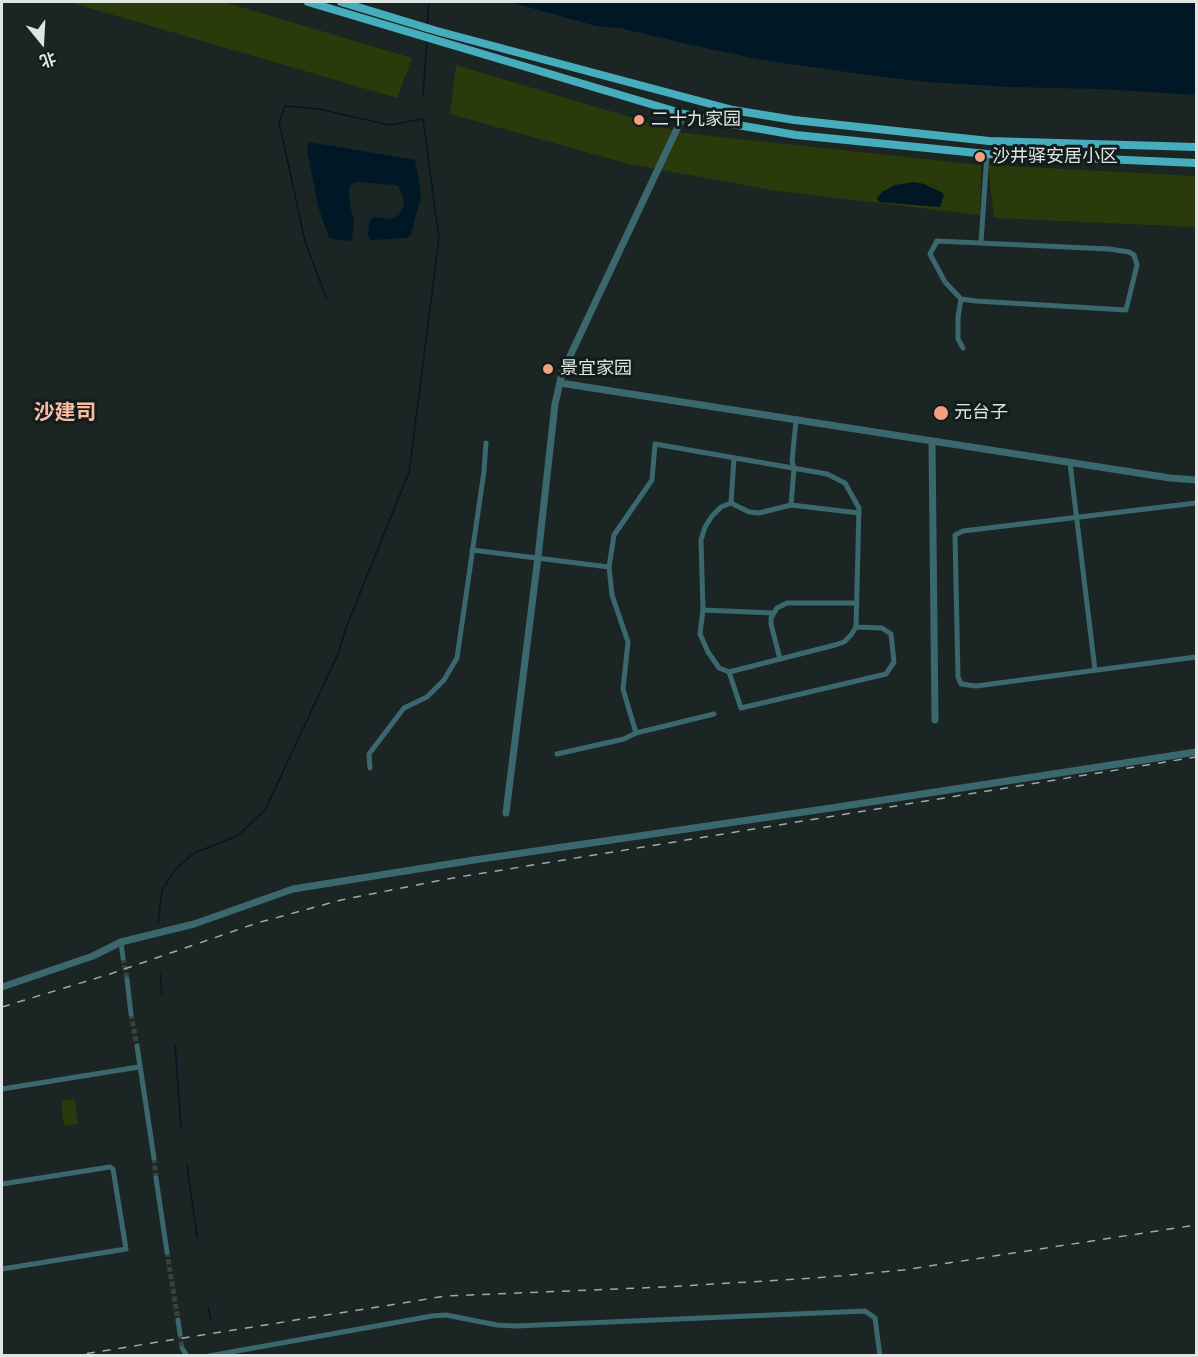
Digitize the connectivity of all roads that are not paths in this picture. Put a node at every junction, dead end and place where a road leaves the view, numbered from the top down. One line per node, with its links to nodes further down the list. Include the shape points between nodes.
1 (308, 2): 3 (main road)
2 (341, 2): 3 (main road)
3 (415, 28): 4 (main road)
4 (435, 35): 5 (main road); 6 (main road, via 694,101 794,120 989,141)
5 (684, 114): 7 (main road, via 796,135); 12 (street)
6 (1197, 147)
7 (987, 154): 8 (main road); 9 (street)
8 (1197, 163)
9 (981, 242): 10 (street, via 937,241 930,254 945,282); 10 (street, via 1129,252 1137,265 1126,310)
10 (961, 299): 11 (street, via 958,339)
11 (963, 348)
12 (560, 383): 13 (street); 26 (street)
13 (796, 421): 14 (street); 18 (street)
14 (932, 442): 17 (street); 37 (street)
15 (486, 443): 25 (street)
16 (734, 458): 18 (street); 20 (street); 27 (street, via 655,444 652,480 614,535)
17 (1070, 463): 19 (street); 24 (street)
18 (794, 468): 22 (street); 23 (street, via 827,474 844,483 855,498)
19 (1197, 480)
20 (731, 503): 22 (street, via 759,513); 29 (street, via 712,516 701,540)
21 (1197, 503): 24 (street)
22 (791, 505): 23 (street)
23 (859, 513): 28 (street)
24 (1076, 517): 34 (street); 34 (street, via 955,535 958,677 961,684 976,686)
25 (472, 550): 26 (street); 41 (street, via 457,658 444,680 427,697 404,708 369,754)
26 (538, 557): 27 (street); 42 (street)
27 (609, 567): 38 (street, via 612,595 628,642 623,689)
28 (857, 603): 30 (street, via 787,603); 31 (street)
29 (703, 610): 30 (street); 35 (street, via 700,634 719,668)
30 (773, 613): 33 (street, via 771,624)
31 (856, 627): 33 (street, via 844,642); 35 (street, via 882,628 891,634 894,662 886,674 741,708)
32 (1197, 657): 34 (street)
33 (780, 659): 35 (street)
34 (1095, 670)
35 (729, 672)
36 (714, 714): 38 (street)
37 (935, 720)
38 (636, 733): 40 (street)
39 (1197, 752): 43 (street, via 293,889 194,924)
40 (557, 754)
41 (370, 768)
42 (506, 813)
43 (121, 942): 44 (street); 46 (street, via 93,956)
44 (123, 958)
45 (127, 979): 47 (street)
46 (2, 987)
47 (131, 1014)
48 (137, 1046): 49 (street)
49 (139, 1067): 50 (street); 51 (street)
50 (2, 1089)
51 (153, 1158)
52 (156, 1178): 54 (street)
53 (2, 1184): 55 (street, via 110,1167 126,1249)
54 (167, 1252)
55 (2, 1269)
56 (178, 1320): 57 (street)
57 (180, 1334)
58 (182, 1348): 59 (street)
59 (187, 1356)
60 (209, 1356): 61 (street, via 446,1315 516,1326 865,1311 875,1318)
61 (880, 1356)

